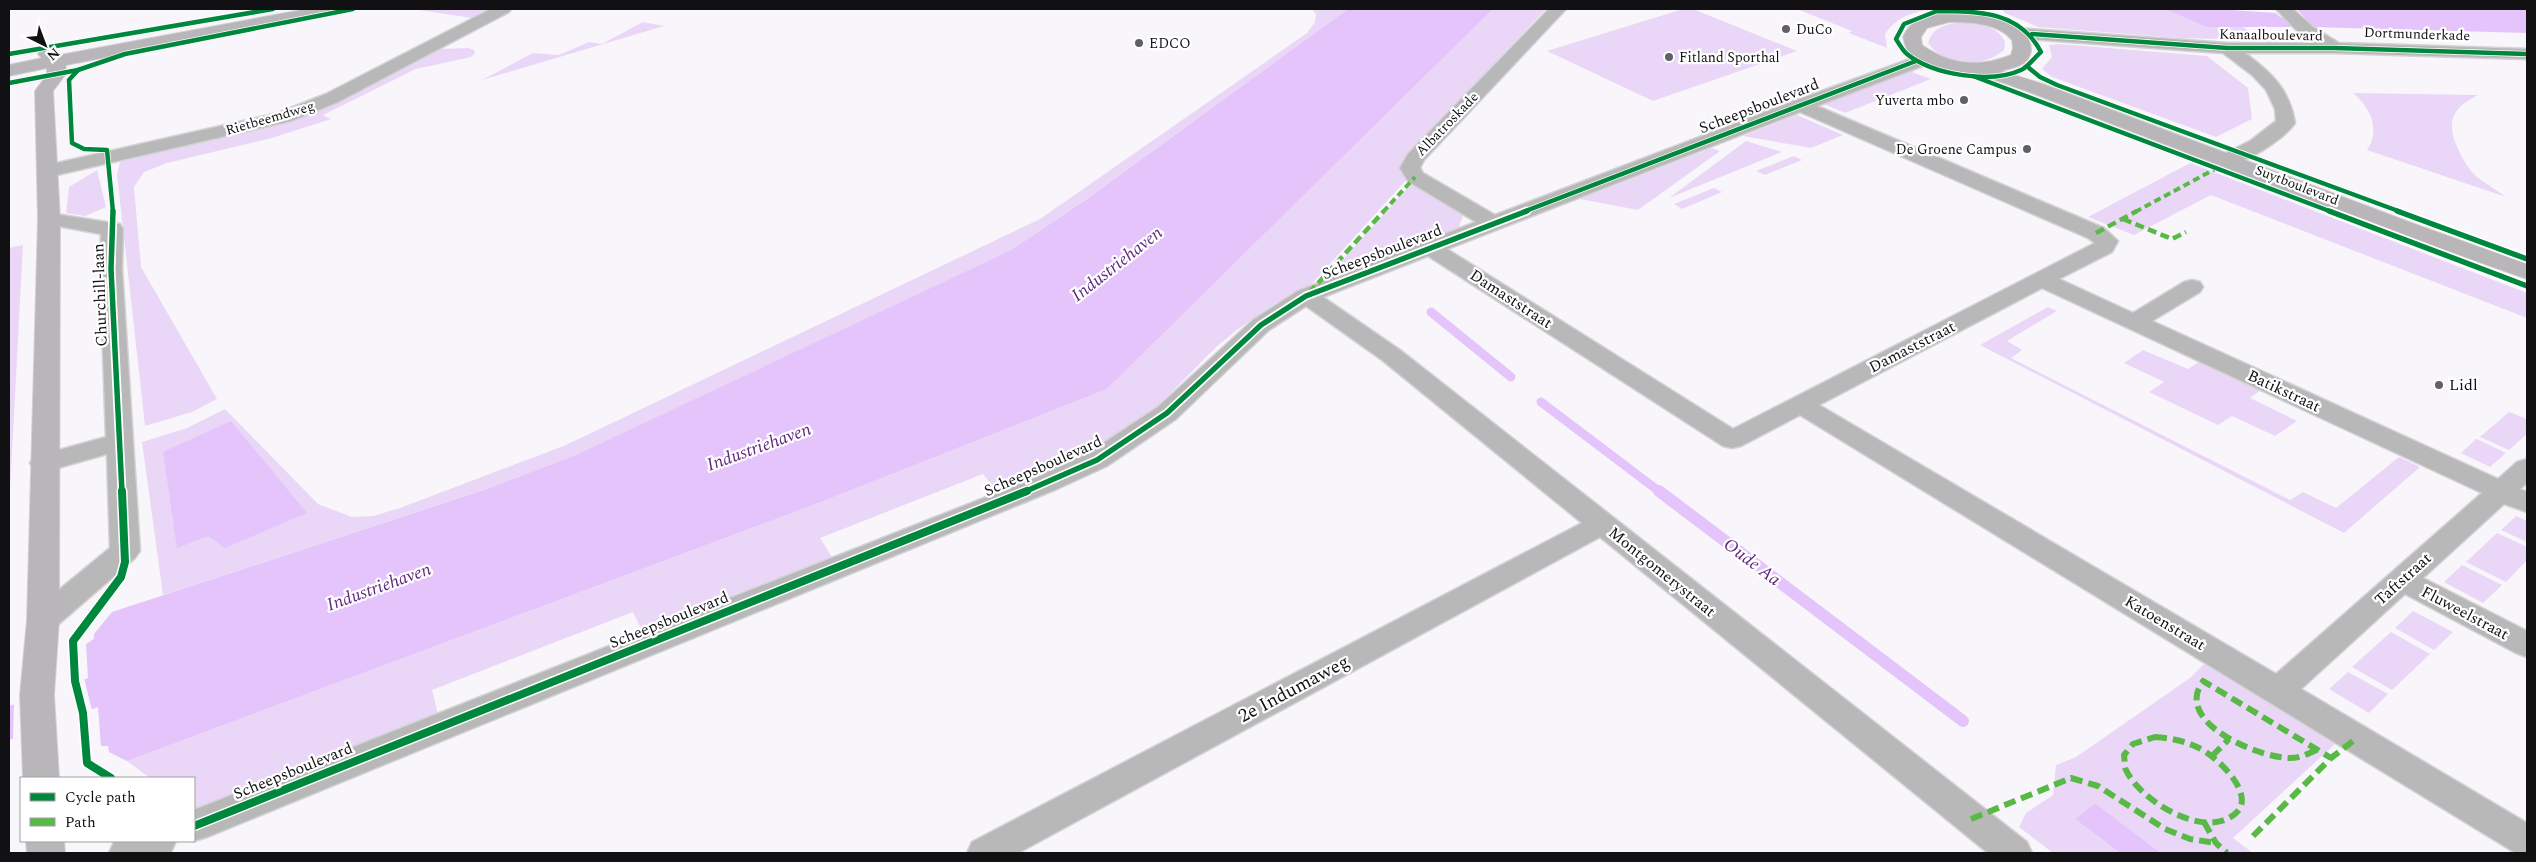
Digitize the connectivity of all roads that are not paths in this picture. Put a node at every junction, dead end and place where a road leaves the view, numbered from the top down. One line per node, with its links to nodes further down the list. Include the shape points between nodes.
1 (300, 9): 12 (street)
2 (333, 9): 12 (street)
3 (504, 9): 23 (street, Rietbeemdweg, via 332,98 293,114)
4 (1558, 9): 25 (street, Albatroskade, via 1415,158 1410,168 1416,177)
5 (2284, 9): 9 (street, via 2304,28)
6 (1954, 13): 7 (street); 13 (street, via 1914,29 1911,36 1913,47)
7 (1979, 14): 8 (street)
8 (2015, 33): 10 (street, Kanaalboulevard); 16 (street, via 2023,42 2024,49 2019,58)
9 (2335, 40): 10 (street, Kanaalboulevard); 11 (street, Kanaalboulevard)
10 (2227, 48): 22 (street, via 2275,86 2286,111 2286,123)
11 (2527, 54)
12 (52, 58): 14 (street); 15 (street); 20 (street, via 56,74)
13 (1927, 58): 17 (street, via 1941,65); 21 (street, Scheepsboulevard)
14 (9, 61)
15 (30, 66): 18 (street); 20 (street, via 30,80)
16 (2004, 66): 17 (street); 19 (street, Suytboulevard)
17 (1977, 69): 19 (street, Suytboulevard)
18 (9, 70)
19 (2036, 88): 22 (street, Suytboulevard)
20 (44, 91): 23 (street)
21 (1800, 105): 25 (street, Scheepsboulevard); 28 (street, Damaststraat, via 2096,232 2107,241 2104,247)
22 (2227, 160): 27 (street, Suytboulevard)
23 (48, 171): 24 (street)
24 (48, 219): 33 (street, Churchill-laan, via 112,229); 34 (street)
25 (1494, 224): 26 (street, Scheepsboulevard)
26 (1432, 249): 30 (street, Scheepsboulevard); 32 (street, Damaststraat, via 1732,440)
27 (2527, 272)
28 (2040, 279): 31 (street, Batikstraat); 32 (street, Damaststraat)
29 (2192, 287): 31 (street)
30 (1306, 296): 37 (street, Montgomerystraat, via 1391,355); 43 (street, Scheepsboulevard, via 1261,325 1167,413 1097,460)
31 (2134, 322): 36 (street, Batikstraat)
32 (1801, 405): 41 (street, Katoenstraat)
33 (120, 442): 34 (street); 39 (street, Churchill-laan, via 125,551)
34 (44, 463): 39 (street)
35 (2527, 468): 36 (street, Taftstraat)
36 (2514, 497): 38 (street, Taftstraat)
37 (1602, 524): 47 (street, 2e Indumaweg); 48 (street, Montgomerystraat)
38 (2403, 580): 40 (street, Fluweelstraat); 41 (street, Taftstraat)
39 (43, 620): 42 (street, via 37,695)
40 (2527, 646)
41 (2278, 691): 44 (street, Katoenstraat)
42 (41, 777)
43 (195, 826)
44 (2527, 841)
45 (155, 842): 46 (street)
46 (127, 853)
47 (985, 853)
48 (2014, 853)

